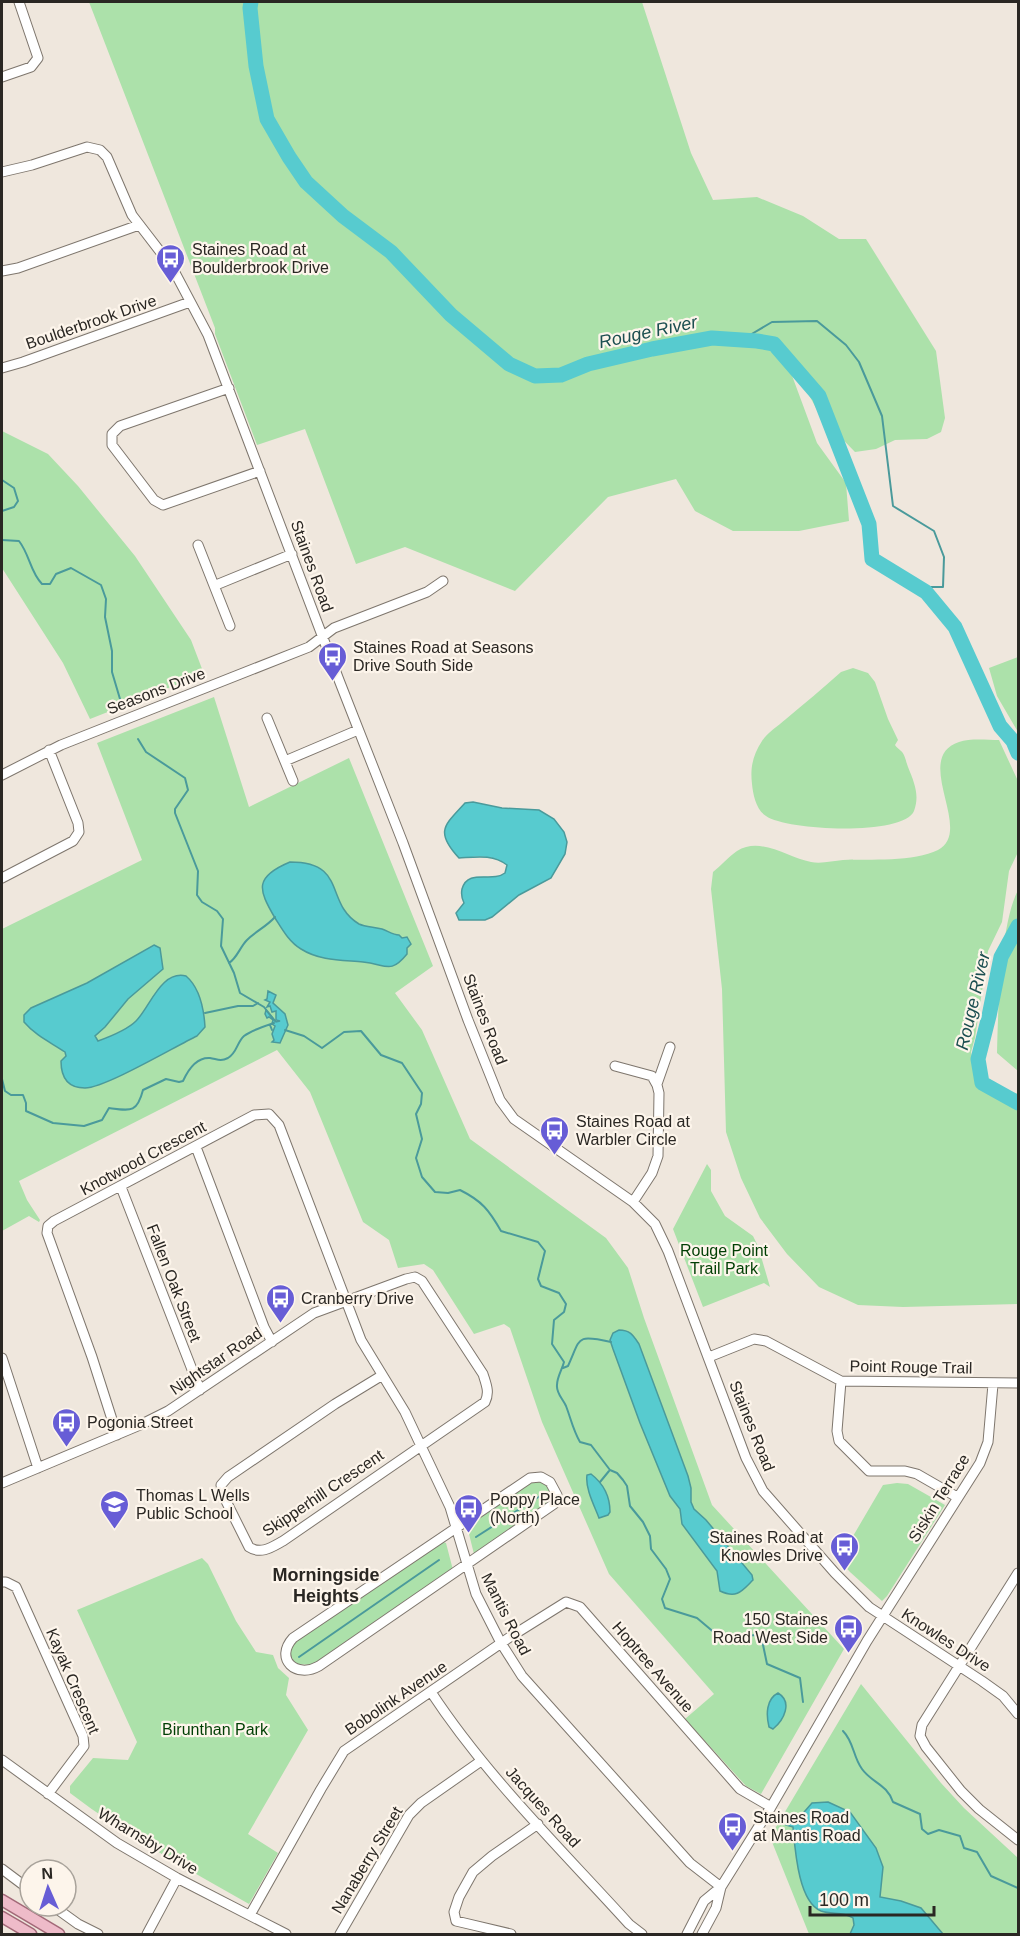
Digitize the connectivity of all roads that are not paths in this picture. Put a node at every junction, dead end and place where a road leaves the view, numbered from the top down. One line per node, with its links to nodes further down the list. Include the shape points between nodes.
1 (19, 2): 2 (street, via 38,58 31,67)
2 (2, 77)
3 (2, 172): 4 (street, Staines Road, via 83,148 98,149 109,161)
4 (139, 225): 5 (street); 6 (street, Staines Road, via 172,267)
5 (2, 272)
6 (190, 302): 7 (street, Boulderbrook Drive); 8 (street, Staines Road)
7 (2, 368)
8 (229, 388): 9 (street, Staines Road); 9 (street, via 120,426 112,434 112,446 154,500 163,505)
9 (260, 471): 11 (street, Staines Road)
10 (198, 545): 13 (street)
11 (292, 554): 13 (street); 15 (street, Staines Road)
12 (443, 581): 15 (street, Seasons Drive, via 427,592 334,628)
13 (216, 585): 14 (street)
14 (230, 626)
15 (322, 637): 17 (street, Staines Road); 18 (street, Seasons Drive, via 309,647)
16 (267, 718): 19 (street)
17 (358, 730): 19 (street); 28 (street, Staines Road, via 500,1100 514,1119)
18 (49, 750): 20 (street, Seasons Drive); 22 (street, via 79,832 73,841)
19 (285, 761): 21 (street)
20 (2, 775)
21 (293, 781)
22 (2, 878)
23 (670, 1047): 25 (street)
24 (615, 1066): 25 (street, via 652,1076)
25 (657, 1084): 28 (street, via 658,1156)
26 (196, 1147): 27 (street, Knotwood Crescent); 29 (street, Knotwood Crescent, via 254,1115 269,1114 279,1125); 30 (street)
27 (122, 1187): 38 (street, Fallen Oak Street); 39 (street, Knotwood Crescent, via 54,1221 47,1233)
28 (633, 1202): 31 (street, Staines Road, via 655,1224 669,1251)
29 (346, 1302): 30 (street, Nightstar Road, via 314,1313); 34 (street, Mantis Road); 40 (street, Nightstar Road, via 415,1277 422,1281 483,1374 488,1388 485,1402)
30 (272, 1342): 38 (street, Nightstar Road)
31 (709, 1356): 35 (street, Point Rouge Trail, via 754,1339 766,1341); 48 (street, Staines Road, via 746,1458 763,1491 835,1573)
32 (2, 1358): 33 (street)
33 (3, 1369): 41 (street)
34 (381, 1376): 40 (street, Mantis Road); 40 (street, Skipperhill Crescent, via 221,1485 249,1547 263,1551 284,1540)
35 (841, 1381): 37 (street, Point Rouge Trail); 43 (street, via 839,1441 869,1471 917,1474)
36 (1018, 1383): 37 (street, Point Rouge Trail)
37 (993, 1384): 43 (street, Siskin Terrace, via 988,1442 980,1463)
38 (200, 1390): 39 (street, Nightstar Road, via 168,1411)
39 (117, 1435): 41 (street, Nightstar Road)
40 (422, 1446): 44 (street, Mantis Road)
41 (38, 1468): 42 (street, Nightstar Road)
42 (2, 1483)
43 (957, 1497): 48 (street, Siskin Terrace)
44 (456, 1528): 45 (street, Mantis Road); 45 (street, via 530,1478 541,1477 550,1482 557,1494 555,1504); 45 (street, via 293,1638 287,1645 287,1661 302,1672 311,1671)
45 (467, 1566): 49 (street, Mantis Road, via 476,1594)
46 (1018, 1573): 50 (street)
47 (2, 1582): 55 (street, Kayak Crescent, via 16,1587 83,1736 84,1746)
48 (882, 1617): 50 (street, Knowles Drive); 56 (street)
49 (501, 1643): 51 (street, Bobolink Avenue); 56 (street, Hoptree Avenue, via 566,1602 579,1607 740,1790); 62 (street, Mantis Road, via 522,1676 682,1855)
50 (959, 1666): 52 (street, Knowles Drive, via 1003,1696); 58 (street, via 922,1725 920,1736 961,1791)
51 (431, 1692): 54 (street, Jacques Road); 64 (street, Bobolink Avenue, via 344,1751)
52 (1018, 1714)
53 (2, 1760): 55 (street, Wharnsby Drive)
54 (481, 1761): 57 (street, Jacques Road); 72 (street, Nanaberry Street, via 409,1815)
55 (48, 1794): 60 (street, Wharnsby Drive, via 117,1843)
56 (771, 1807): 62 (street)
57 (538, 1824): 73 (street, via 473,1872 454,1912 456,1921); 74 (street, Jacques Road)
58 (1018, 1840)
59 (2, 1869): 61 (street)
60 (177, 1878): 64 (street, Wharnsby Drive); 70 (street)
61 (18, 1881)
62 (721, 1887): 75 (street, via 704,1901); 76 (street, via 716,1908)
63 (2, 1900): 68 (main road)
64 (250, 1915): 71 (street, Wharnsby Drive)
65 (2, 1917): 67 (main road)
66 (70, 1918): 69 (street)
67 (31, 1935)
68 (59, 1935)
69 (98, 1935)
70 (147, 1935)
71 (286, 1935)
72 (340, 1935)
73 (511, 1935)
74 (642, 1935)
75 (687, 1935)
76 (702, 1935)

